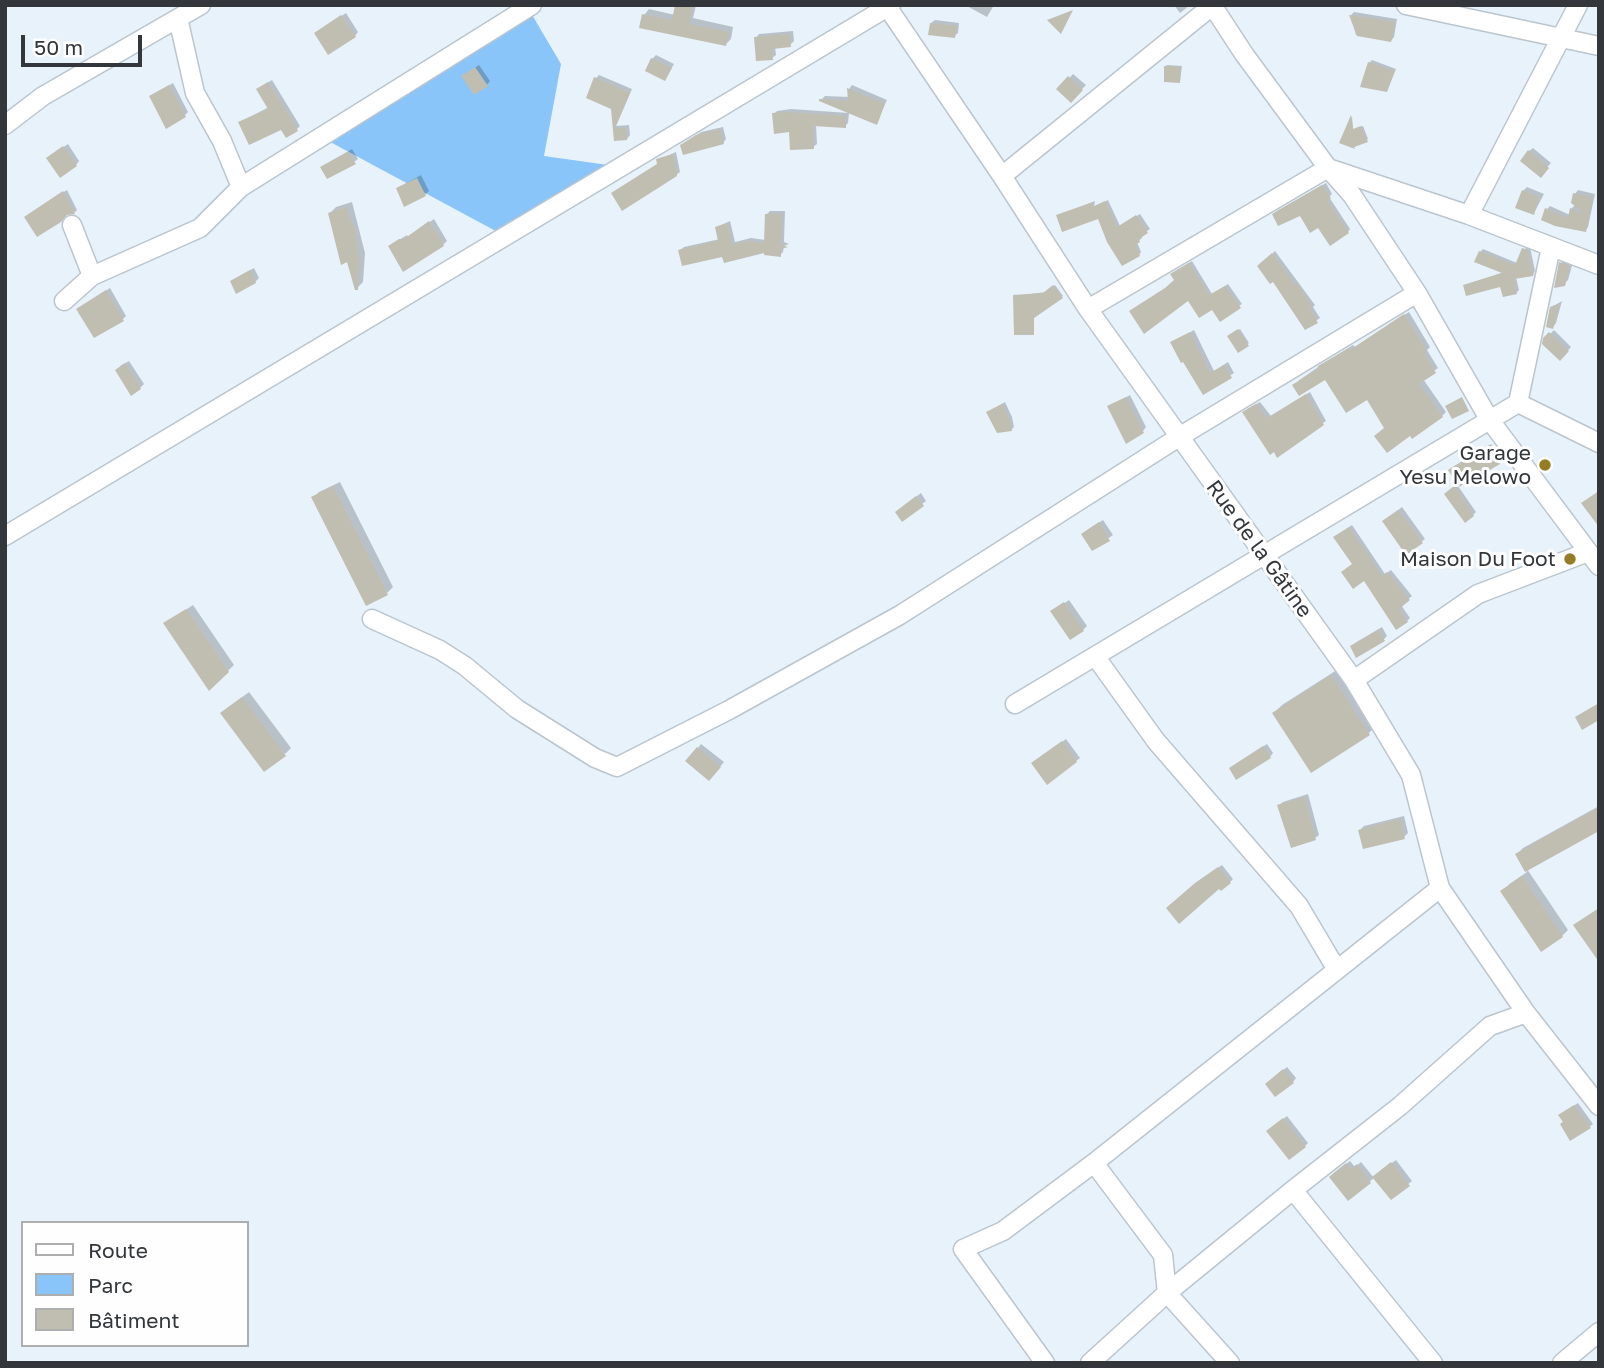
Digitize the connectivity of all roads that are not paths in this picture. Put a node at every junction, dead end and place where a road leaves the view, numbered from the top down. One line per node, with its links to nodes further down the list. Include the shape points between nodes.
1 (201, 5): 7 (street)
2 (532, 5): 13 (street)
3 (1406, 5): 8 (street)
4 (1578, 5): 8 (street)
5 (888, 6): 12 (street, Rue de la Gâtine); 26 (street)
6 (1212, 6): 11 (street); 12 (street)
7 (178, 18): 10 (street, via 43,96); 13 (street, via 195,93)
8 (1559, 37): 9 (street); 14 (street)
9 (1599, 46)
10 (5, 125)
11 (1328, 168): 14 (street); 19 (street, via 1352,195); 21 (street)
12 (1002, 176): 21 (street, Rue de la Gâtine)
13 (241, 187): 18 (street, via 200,228)
14 (1469, 215): 16 (street)
15 (72, 225): 18 (street)
16 (1551, 247): 17 (street); 22 (street)
17 (1599, 265)
18 (92, 276): 20 (street)
19 (1417, 293): 23 (street); 24 (street)
20 (64, 301)
21 (1088, 309): 24 (street, Rue de la Gâtine)
22 (1518, 403): 23 (street); 25 (street)
23 (1489, 419): 27 (street); 28 (street)
24 (1179, 437): 27 (street, Rue de la Gâtine); 29 (street, via 900,615 617,766 595,758 517,709 440,650)
25 (1599, 443)
26 (5, 536)
27 (1263, 555): 30 (street); 31 (street, Rue de la Gâtine)
28 (1594, 559): 31 (street, via 1478,594)
29 (372, 620)
30 (1095, 656): 32 (street); 34 (street, via 1156,741 1299,906)
31 (1354, 680): 33 (street, Rue de la Gâtine, via 1410,775)
32 (1015, 704)
33 (1440, 888): 34 (street); 35 (street, Rue de la Gâtine)
34 (1337, 970): 37 (street)
35 (1526, 1013): 36 (street, Rue de la Gâtine); 38 (street, via 1490,1026 1400,1107)
36 (1599, 1106)
37 (1094, 1163): 39 (street, via 1163,1255); 41 (street, via 1003,1231 963,1249)
38 (1293, 1190): 39 (street); 44 (street)
39 (1167, 1293): 42 (street); 43 (street)
40 (1599, 1332): 45 (street)
41 (1045, 1363)
42 (1090, 1363)
43 (1230, 1363)
44 (1433, 1363)
45 (1562, 1363)

